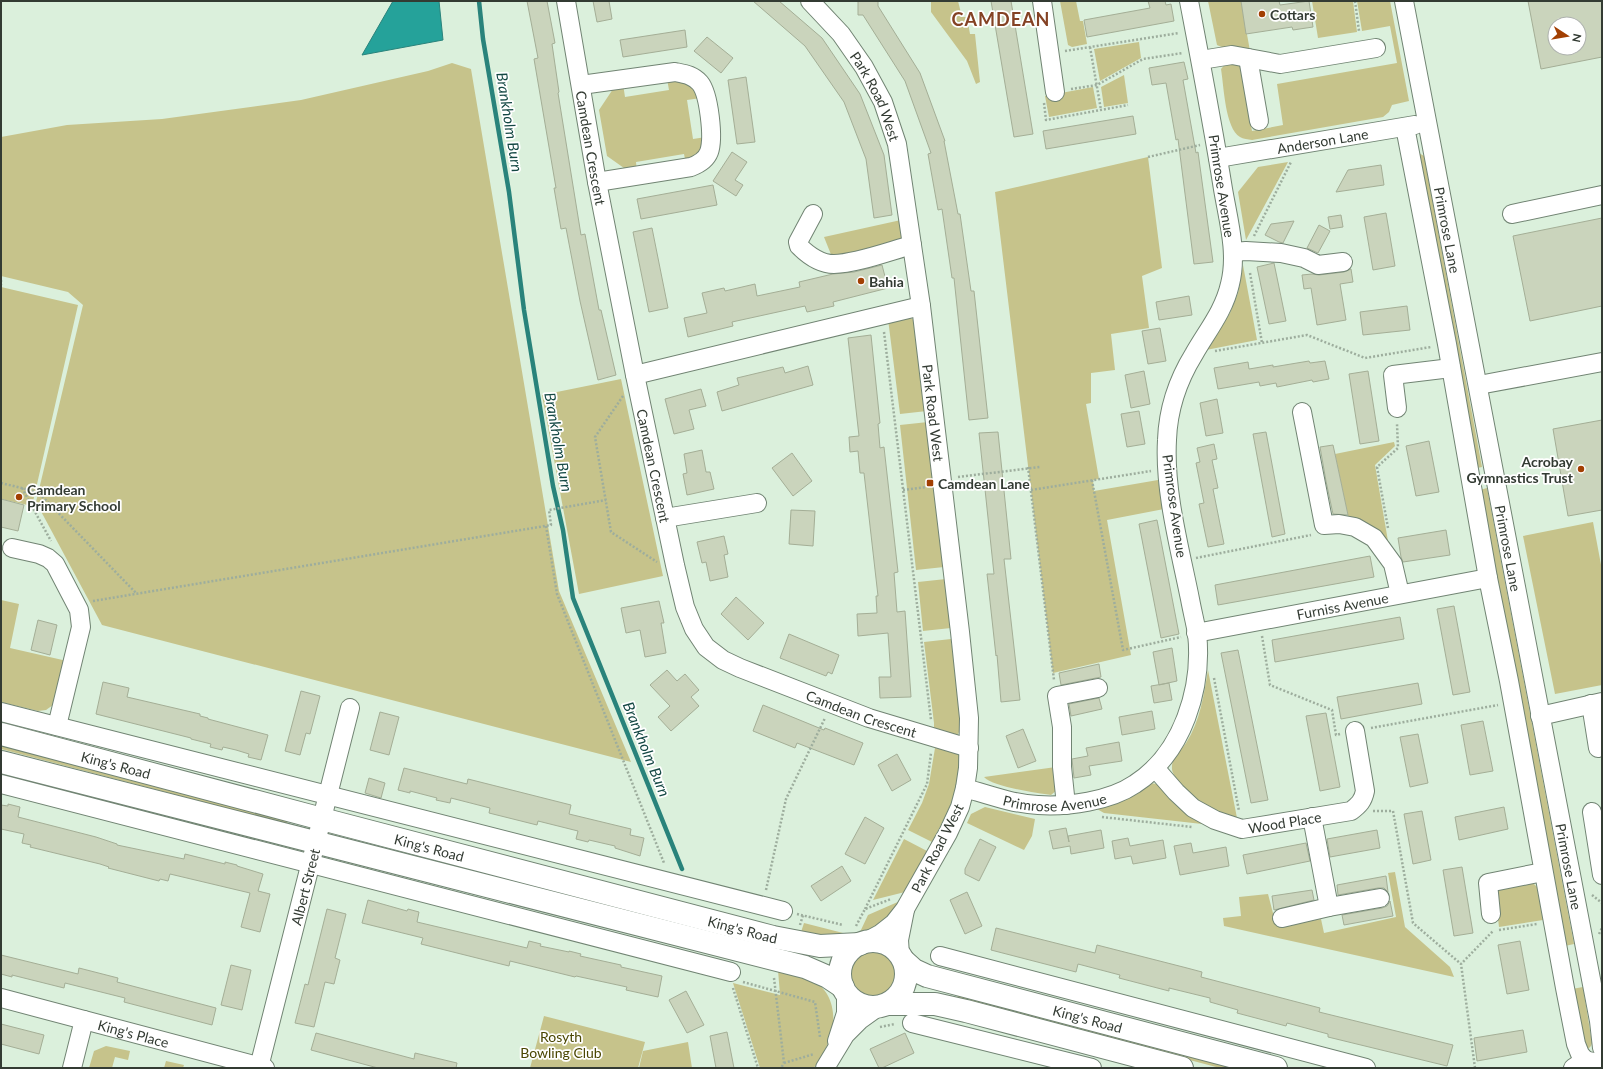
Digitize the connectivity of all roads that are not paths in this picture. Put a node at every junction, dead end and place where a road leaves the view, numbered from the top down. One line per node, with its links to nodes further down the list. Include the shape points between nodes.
1 (566, 1): 9 (street, Camdean Crescent)
2 (811, 1): 19 (street, Park Road West, via 841,34 864,67 883,102 897,144)
3 (1042, 1): 10 (street)
4 (1190, 1): 7 (street, Primrose Avenue)
5 (1404, 1): 12 (street, Primrose Lane)
6 (1376, 48): 8 (street, via 1280,64)
7 (1200, 55): 8 (street); 14 (street, Primrose Avenue)
8 (1248, 58): 11 (street)
9 (581, 85): 15 (street, Camdean Crescent); 15 (street, via 675,72 689,75 700,84 706,95 712,140 709,152 702,162 692,168)
10 (1056, 92)
11 (1259, 121)
12 (1428, 123): 13 (street, Anderson Lane); 26 (street, Primrose Lane)
13 (1405, 127): 14 (street, Anderson Lane); 24 (street, Primrose Lane)
14 (1216, 150): 20 (street, Primrose Avenue)
15 (597, 182): 25 (street, Camdean Crescent)
16 (1602, 195): 18 (street)
17 (813, 214): 19 (street, via 798,242 807,254 820,261 833,264 848,262)
18 (1512, 214)
19 (912, 245): 22 (street, Park Road West)
20 (1233, 252): 21 (street, via 1281,253 1304,258 1318,265); 36 (street, Primrose Avenue, via 1231,281 1224,306 1193,355 1177,387 1169,415 1167,469)
21 (1343, 262)
22 (921, 306): 25 (street); 45 (street, Park Road West, via 962,650 969,718)
23 (1602, 362): 26 (street)
24 (1452, 368): 27 (street, via 1393,375); 30 (street, Primrose Lane)
25 (636, 380): 32 (street, Camdean Crescent)
26 (1479, 385): 29 (street, Primrose Lane)
27 (1397, 408)
28 (1302, 412): 35 (street, via 1324,525 1355,527 1374,538 1393,564)
29 (1496, 476): 30 (street); 41 (street, Primrose Lane)
30 (1471, 481): 34 (street, Primrose Lane)
31 (757, 503): 32 (street)
32 (665, 518): 45 (street, Camdean Crescent, via 685,607 694,629 706,647 723,660 869,718)
33 (12, 548): 42 (street, via 40,554 55,564 79,610 81,627)
34 (1488, 578): 35 (street, Furniss Avenue); 58 (street, Primrose Lane)
35 (1400, 594): 36 (street, Furniss Avenue)
36 (1196, 633): 48 (street, Primrose Avenue, via 1197,673 1188,712 1175,742)
37 (1098, 688): 52 (street, via 1057,696 1062,727 1062,767)
38 (1597, 703): 41 (street); 46 (street)
39 (350, 708): 51 (street, Albert Street)
40 (1, 712): 42 (street)
41 (1540, 716): 81 (street, Primrose Lane)
42 (57, 726): 51 (street)
43 (1355, 731): 54 (street, Wood Place, via 1365,791 1363,800 1351,811)
44 (1, 734): 55 (main road, King's Road)
45 (969, 748): 50 (street, Park Road West)
46 (1598, 748)
47 (1, 762): 56 (main road, King's Road)
48 (1155, 768): 52 (street, Primrose Avenue, via 1135,785 1109,796); 54 (street, Wood Place, via 1193,808 1215,820 1242,829)
49 (1, 784): 57 (street)
50 (965, 788): 52 (street, Primrose Avenue, via 1014,802); 63 (street, Park Road West, via 960,807 948,833)
51 (328, 795): 55 (street, Albert Street); 61 (street)
52 (1066, 805)
53 (1592, 812): 59 (street)
54 (1312, 817): 62 (street)
55 (322, 820): 56 (street, Albert Street); 67 (main road, King's Road)
56 (316, 843): 57 (street, Albert Street); 69 (main road, King's Road)
57 (311, 864): 72 (street); 87 (street, Albert Street)
58 (1543, 872): 66 (street, Primrose Lane, via 1488,883); 86 (street, Primrose Lane, via 1576,1044)
59 (1602, 875)
60 (1380, 898): 62 (street)
61 (741, 901): 64 (street); 67 (street)
62 (1329, 907): 65 (street)
63 (905, 909): 68 (street, Park Road West, via 894,923); 71 (street, Park Road West, via 899,940)
64 (783, 911)
65 (1282, 918)
66 (1492, 922)
67 (735, 927): 68 (main road, King's Road, via 820,946)
68 (862, 943): 71 (main road, King's Road, via 876,941 887,944); 75 (main road, via 846,955 842,965 840,976)
69 (716, 945): 72 (street); 75 (main road, King's Road, via 805,967 828,978)
70 (940, 956): 73 (street)
71 (902, 958): 76 (main road, King's Road, via 914,970 927,976); 78 (main road, via 906,968 904,989 897,998)
72 (710, 966): 74 (street)
73 (1002, 972): 76 (street); 92 (street)
74 (730, 975)
75 (844, 990): 78 (main road, King's Road, via 858,1004 868,1007); 85 (street, via 846,1013 842,1029)
76 (996, 994): 91 (main road, King's Road)
77 (1, 998): 80 (street, King's Place)
78 (883, 1006): 79 (main road, King's Road, via 935,1004); 85 (street, via 860,1020)
79 (966, 1011): 83 (street); 90 (main road, King's Road)
80 (84, 1020): 87 (street, King's Place); 88 (street)
81 (1601, 1021): 84 (street, Primrose Lane)
82 (912, 1023): 83 (street)
83 (960, 1035): 89 (street)
84 (1602, 1048)
85 (823, 1056)
86 (1587, 1063)
87 (262, 1067)
88 (72, 1068)
89 (1092, 1068)
90 (1182, 1068)
91 (1276, 1068)
92 (1366, 1068)

